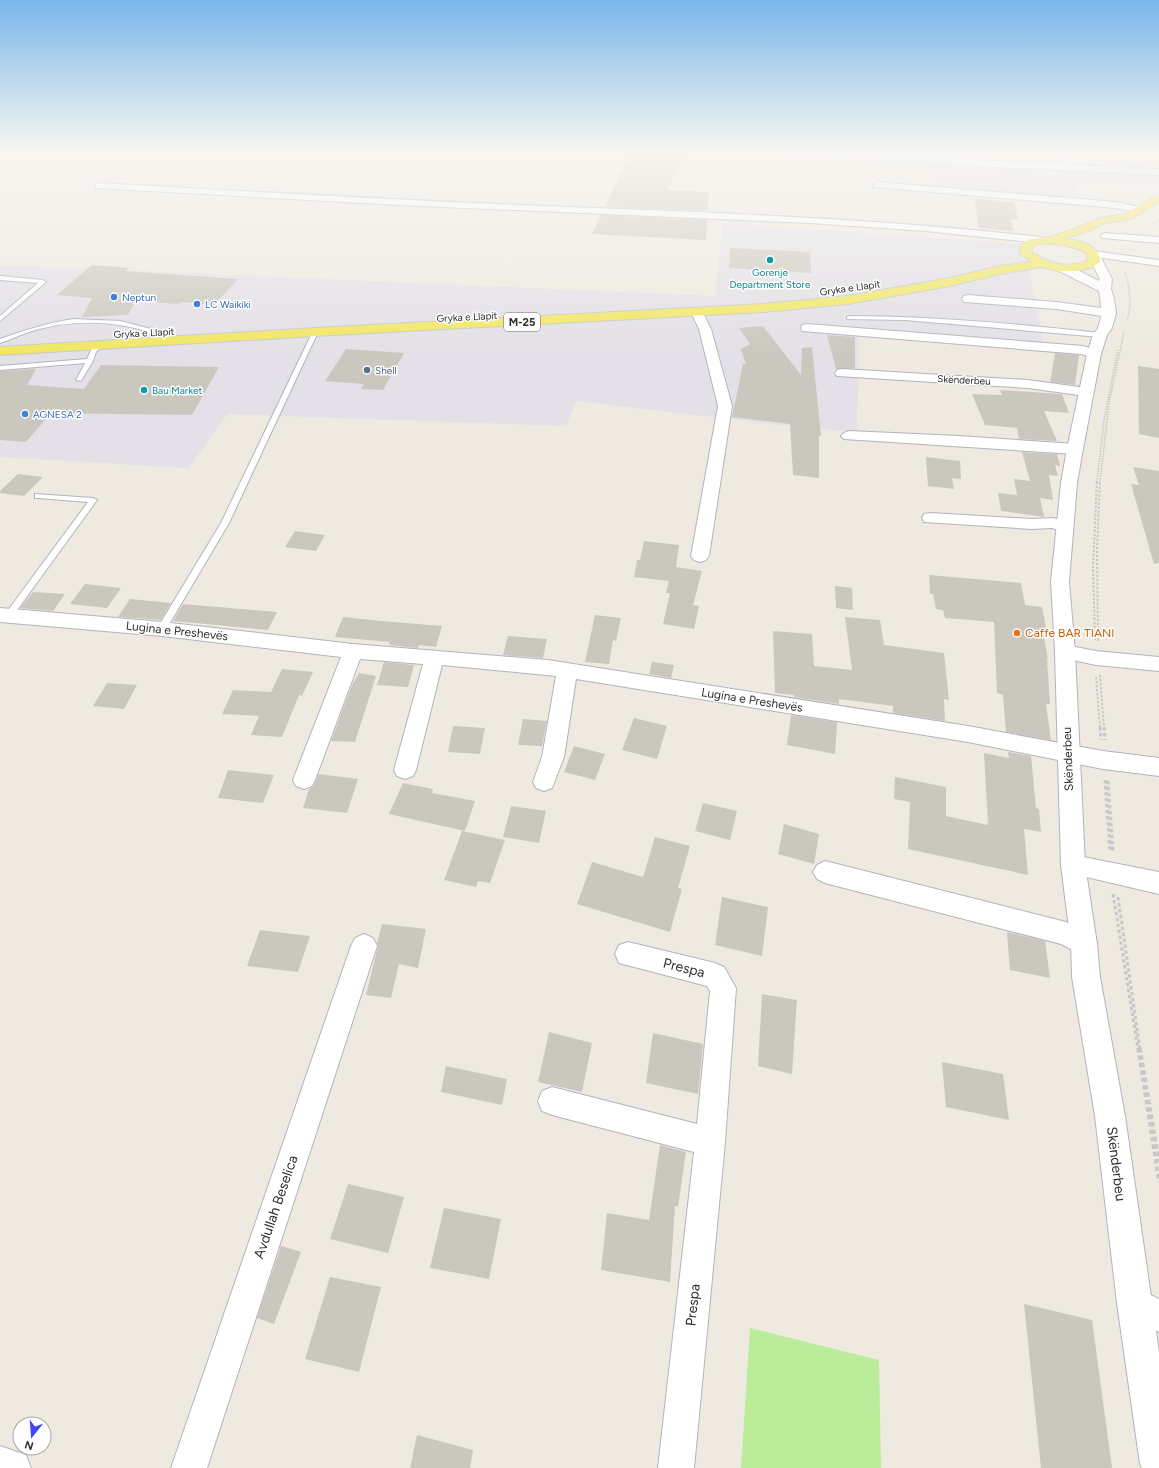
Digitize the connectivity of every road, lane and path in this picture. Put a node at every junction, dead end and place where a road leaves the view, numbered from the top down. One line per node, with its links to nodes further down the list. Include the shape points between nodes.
1 (775, 219): 5 (street, via 962,231)
2 (1116, 219): 5 (main road)
3 (1138, 219): 4 (main road)
4 (1106, 236): 6 (street); 7 (main road)
5 (1044, 240): 7 (main road, via 1064,241); 8 (main road, via 1029,244 1025,249)
6 (1159, 240)
7 (1081, 246): 9 (main road)
8 (1026, 253): 11 (main road); 22 (main road, Gryka e Llapit / M-25, via 921,278 744,301 294,328 199,330)
9 (1093, 254): 10 (street); 13 (main road, via 1094,262 1089,265); 19 (main road, Skënderbeu, via 1106,280)
10 (1120, 258): 12 (street); 19 (path, via 1132,303)
11 (1041, 263): 13 (main road); 16 (main road, Gryka e Llapit / M-25, via 848,300)
12 (1159, 264)
13 (1063, 268): 19 (main road)
14 (0, 278): 18 (lane, via 43,282)
15 (968, 299): 19 (street, via 1080,308)
16 (697, 312): 21 (main road, Gryka e Llapit / M-25); 35 (street, via 705,329 725,406)
17 (849, 318): 19 (lane, via 904,318 1054,330)
18 (0, 319)
19 (1110, 325): 20 (street, via 1083,350); 29 (main road, Skënderbeu); 41 (path, via 1115,371 1098,492)
20 (807, 328)
21 (315, 332): 23 (main road, Gryka e Llapit / M-25); 37 (lane, via 225,523)
22 (0, 341)
23 (101, 344): 24 (main road, Gryka e Llapit / M-25); 25 (lane, via 93,351)
24 (0, 350)
25 (90, 361): 26 (lane); 28 (lane)
26 (0, 368)
27 (842, 373): 29 (street, Skënderbeu, via 1014,383)
28 (79, 380)
29 (1086, 392): 31 (main road, Skënderbeu)
30 (849, 436): 31 (street)
31 (1075, 449): 34 (main road, Skënderbeu)
32 (38, 496): 36 (lane, via 93,500)
33 (930, 518): 34 (street, via 1053,523)
34 (1065, 527): 39 (main road, Skënderbeu, via 1060,582)
35 (700, 556)
36 (4, 615): 37 (street, Lugina e Preshevës)
37 (162, 629): 38 (street, Lugina e Preshevës)
38 (354, 650): 40 (street, Lugina e Preshevës); 48 (street)
39 (1065, 652): 41 (street); 44 (main road, Skënderbeu)
40 (434, 658): 43 (street, Lugina e Preshevës); 47 (street)
41 (1098, 659): 42 (street); 45 (path)
42 (1159, 664)
43 (567, 670): 44 (street, Lugina e Preshevës, via 968,734); 49 (street, via 553,757)
44 (1068, 753): 45 (street, Lugina e Preshevës); 50 (main road, Skënderbeu)
45 (1107, 760): 46 (street, Lugina e Preshevës); 52 (path)
46 (1159, 767)
47 (405, 770)
48 (304, 780)
49 (544, 782)
50 (1073, 865): 52 (street); 54 (main road, Skënderbeu)
51 (824, 872): 54 (street, via 1066,934)
52 (1115, 874): 53 (street); 59 (path, via 1142,1064)
53 (1159, 883)
54 (1084, 944): 60 (main road, Skënderbeu, via 1086,977)
55 (364, 946): 64 (street, Avdullah Beselica)
56 (628, 954): 58 (street, Prespa, via 715,976 723,988)
57 (552, 1101): 58 (street)
58 (710, 1142): 65 (street, Prespa)
59 (1159, 1162)
60 (1147, 1309): 62 (main road, Skënderbeu)
61 (0, 1464): 63 (street)
62 (1159, 1464)
63 (14, 1468)
64 (189, 1468)
65 (676, 1468)

